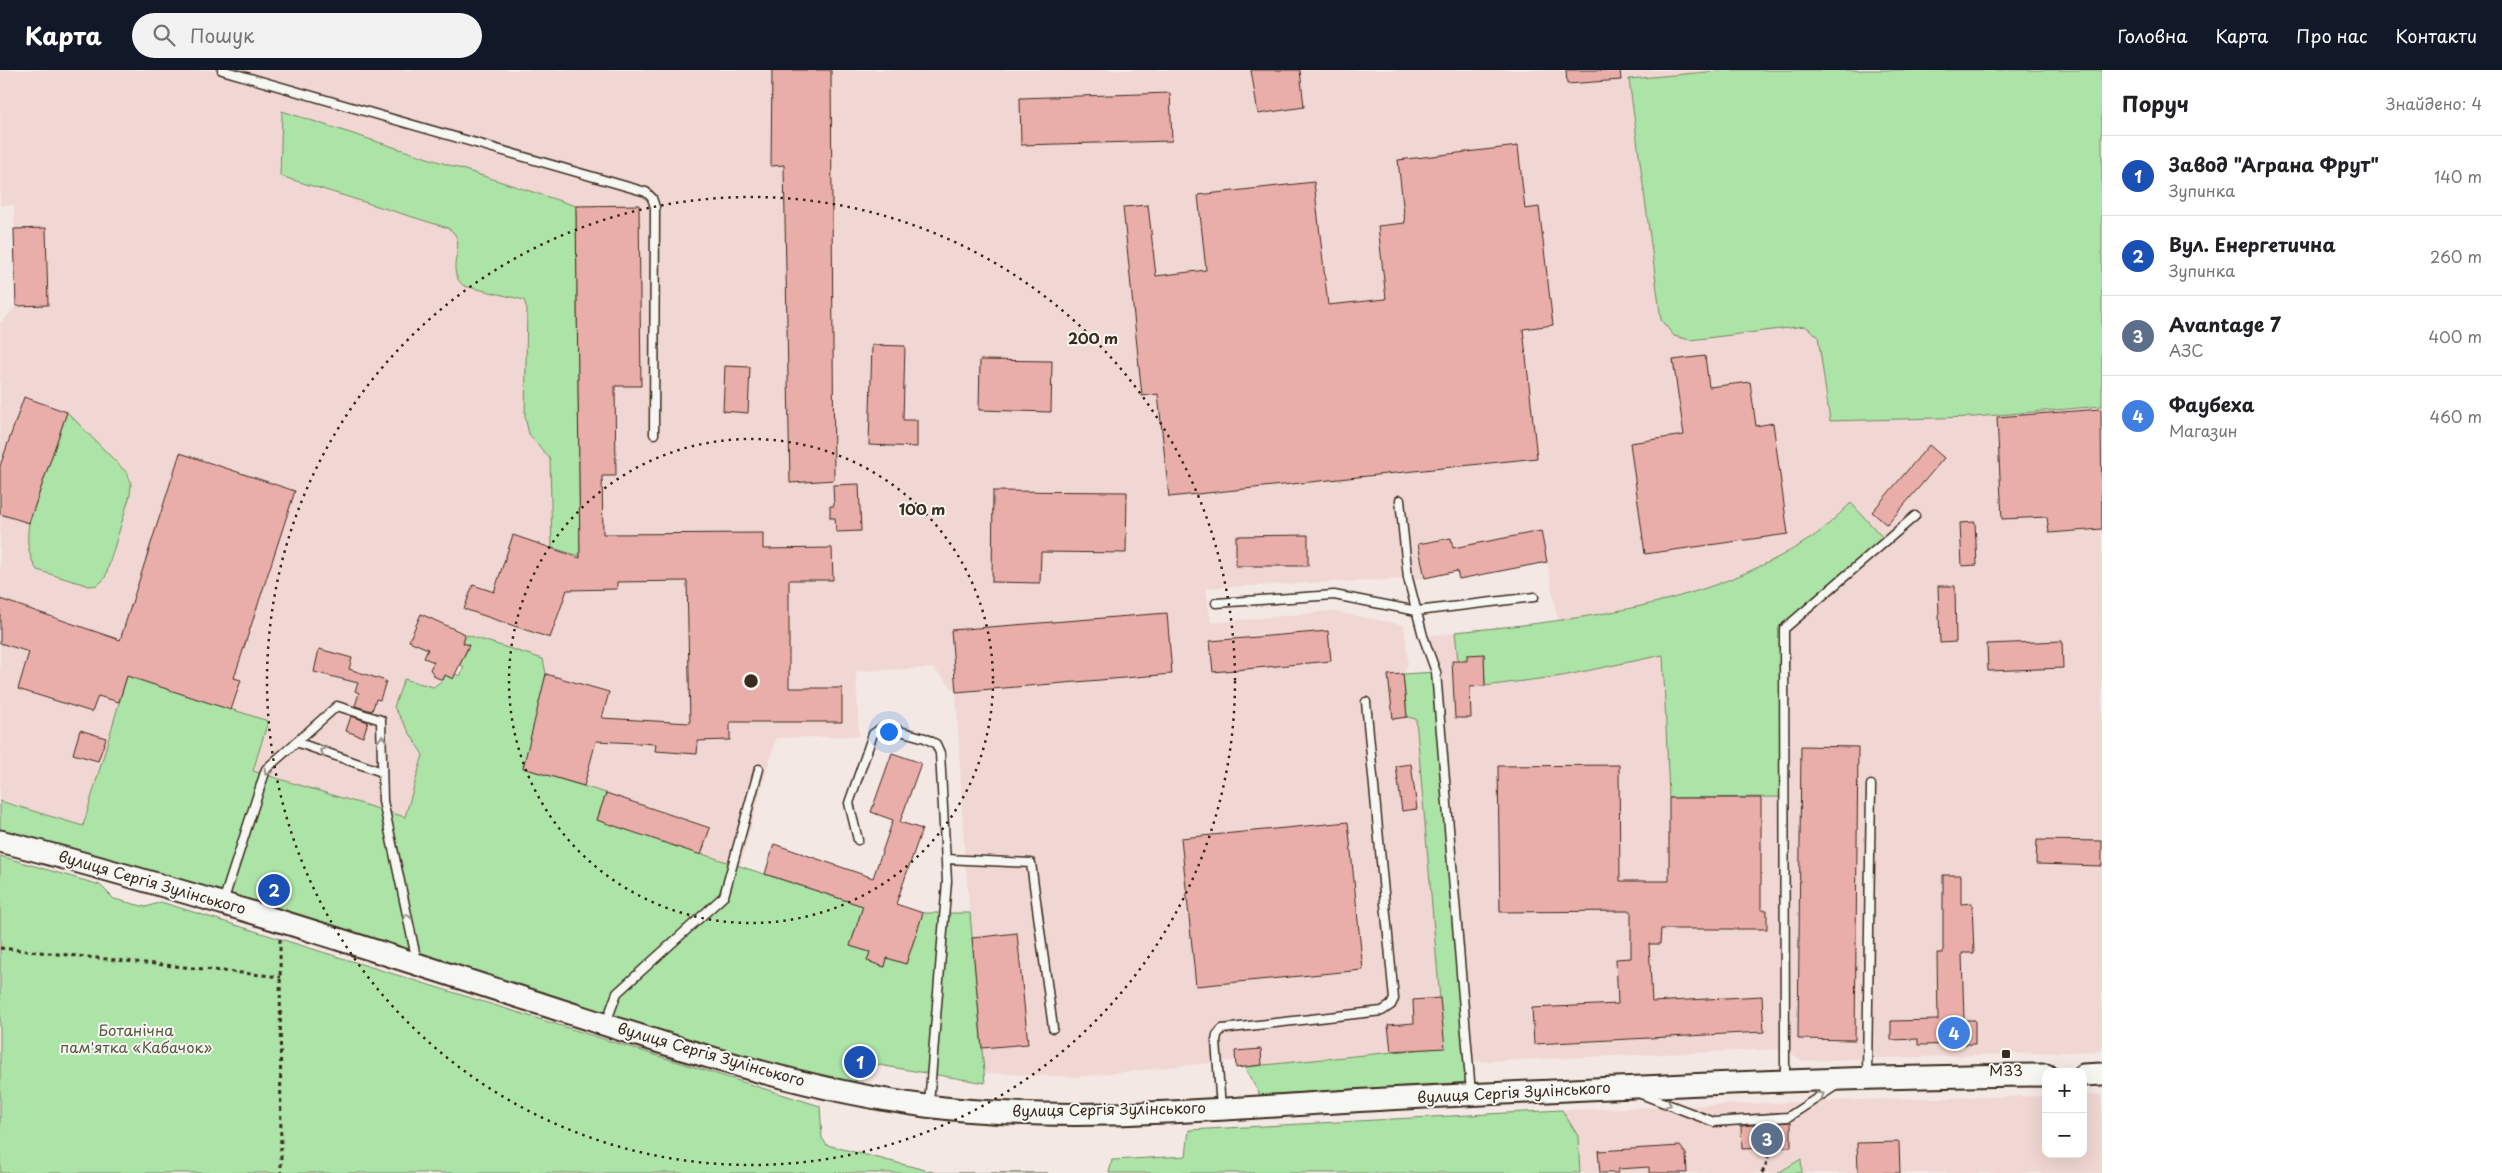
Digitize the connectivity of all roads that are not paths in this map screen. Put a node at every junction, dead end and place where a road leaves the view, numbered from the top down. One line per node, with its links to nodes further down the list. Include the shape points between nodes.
1 (222, 70): 2 (lane, via 646,192 655,207)
2 (654, 434)
3 (1400, 500): 7 (lane, via 1408,578)
4 (1915, 516): 24 (lane, via 1784,628)
5 (1534, 597): 7 (lane)
6 (1216, 603): 7 (lane, via 1334,595)
7 (1417, 611): 26 (lane, via 1436,672)
8 (1366, 702): 28 (lane, via 1394,999 1392,1005 1382,1011 1222,1029 1216,1041)
9 (296, 742): 11 (lane, one-way to 9); 11 (lane, one-way to 9, via 381,720 337,706); 16 (lane, one-way to 16, via 266,769)
10 (759, 769): 18 (lane, via 724,896 617,993)
11 (382, 772): 17 (lane, one-way to 11, via 383,801)
12 (1871, 785): 23 (lane)
13 (858, 840): 15 (lane, via 849,803 873,734 889,728 925,738 936,744 940,753)
14 (0, 841): 16 (street, вулиця Сергія Зулінського)
15 (946, 859): 19 (lane, via 1031,863); 27 (lane, via 947,881)
16 (223, 902): 17 (street, вулиця Сергія Зулінського)
17 (417, 964): 18 (street, вулиця Сергія Зулінського)
18 (606, 1024): 27 (street, вулиця Сергія Зулінського, via 750,1068 852,1094)
19 (1053, 1028)
20 (2087, 1074): 21 (street)
21 (2102, 1074)
22 (2042, 1075): 23 (street, вулиця Сергія Зулінського)
23 (1858, 1078): 24 (street, вулиця Сергія Зулінського); 25 (lane, one-way to 23, via 1714,1122 1788,1117)
24 (1785, 1081): 25 (street, вулиця Сергія Зулінського)
25 (1623, 1087): 26 (street, вулиця Сергія Зулінського)
26 (1471, 1095): 28 (street, вулиця Сергія Зулінського)
27 (929, 1106): 28 (street, вулиця Сергія Зулінського, via 1053,1114)
28 (1221, 1108)

